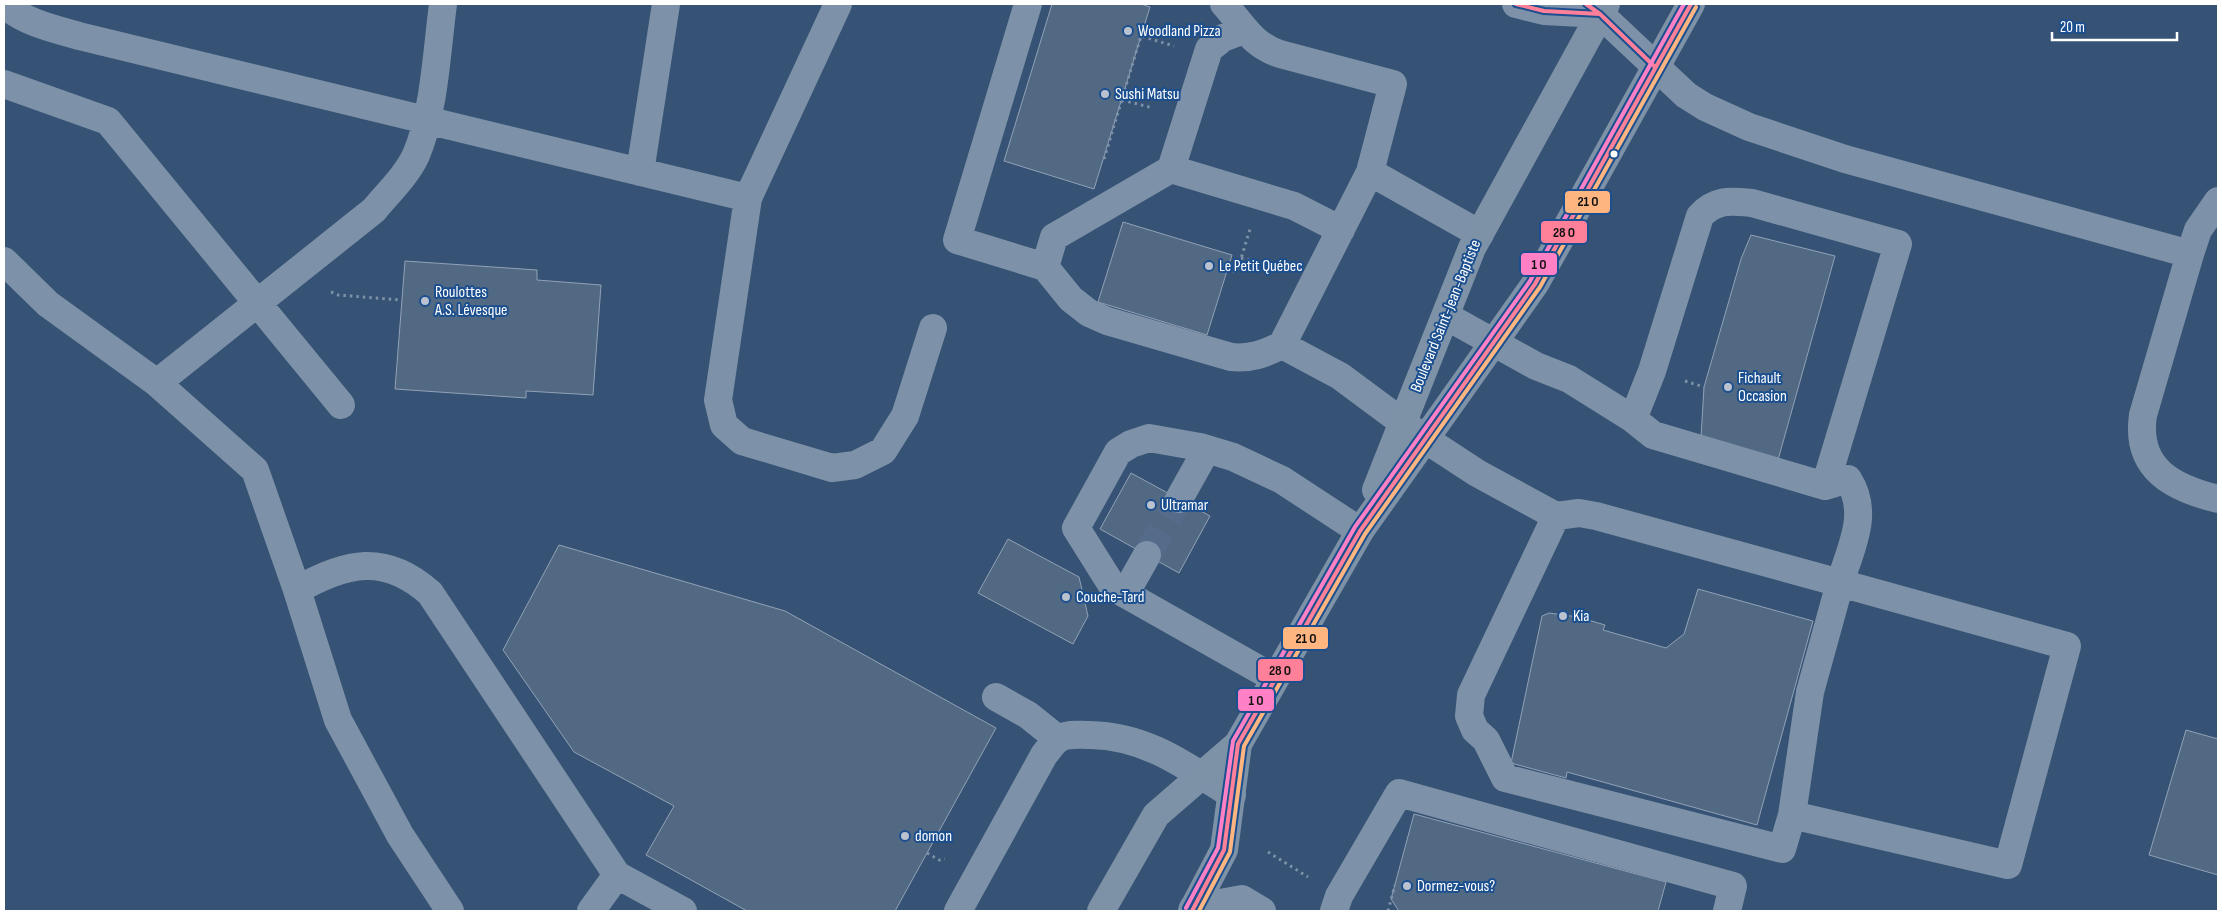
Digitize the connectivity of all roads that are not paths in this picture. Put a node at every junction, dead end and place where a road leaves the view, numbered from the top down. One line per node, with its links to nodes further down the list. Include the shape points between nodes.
1 (4, 4): 13 (street, via 41,25 79,36)
2 (443, 4): 13 (street)
3 (666, 4): 15 (street)
4 (838, 4): 17 (street)
5 (1028, 4): 23 (street, via 957,240)
6 (1224, 4): 10 (street)
7 (1516, 4): 9 (street, via 1544,11)
8 (1690, 4): 11 (highway, Boulevard Saint-Jean-Baptiste)
9 (1597, 7): 11 (street); 20 (highway, Boulevard Saint-Jean-Baptiste)
10 (1244, 30): 14 (street, via 1223,38 1210,49); 16 (street, via 1262,47 1273,52 1393,84)
11 (1655, 67): 21 (street, via 1705,107 1797,144); 27 (highway, Boulevard Saint-Jean-Baptiste, via 1535,284)
12 (4, 84): 24 (street, via 108,121)
13 (427, 120): 15 (street); 24 (street, via 415,156 374,210)
14 (1171, 169): 19 (street, via 1294,206); 23 (street, via 1054,237)
15 (640, 172): 17 (street)
16 (1370, 172): 19 (street); 20 (street)
17 (748, 198): 26 (street, via 718,400 724,425 742,441 832,468 855,465 883,451 905,416)
18 (2218, 201): 21 (street, via 2198,230)
19 (1341, 230): 28 (street)
20 (1480, 234): 25 (highway, Boulevard Saint-Jean-Baptiste)
21 (2190, 254): 37 (street, via 2140,433 2153,466 2164,477)
22 (4, 261): 29 (street, via 48,304)
23 (1045, 267): 28 (street, via 1072,299 1089,313 1107,321 1231,357 1257,357)
24 (257, 302): 29 (street); 30 (street)
25 (1446, 316): 27 (street); 32 (highway, Boulevard Saint-Jean-Baptiste)
26 (933, 328)
27 (1494, 343): 31 (street, via 1542,369 1569,379); 33 (highway, Boulevard Saint-Jean-Baptiste)
28 (1282, 345): 32 (street, via 1340,376)
29 (157, 383): 42 (street, via 255,470)
30 (342, 405)
31 (1633, 419): 35 (street, via 1653,435); 35 (street, via 1652,371 1700,216 1710,206 1727,201 1752,202 1898,244)
32 (1403, 423): 33 (street); 39 (highway, Boulevard Saint-Jean-Baptiste)
33 (1426, 439): 38 (street, via 1477,473); 39 (highway, Boulevard Saint-Jean-Baptiste)
34 (1207, 449): 36 (street); 39 (street, via 1233,457 1282,480); 43 (street, via 1149,438 1118,452 1076,528 1113,587)
35 (1825, 486): 41 (street, via 1848,479 1857,494 1860,512)
36 (1179, 499)
37 (2218, 499)
38 (1556, 516): 41 (street, via 1579,513 1596,516); 50 (street, via 1472,695 1469,716 1475,730 1486,740 1505,778 1782,849)
39 (1360, 531): 44 (highway, Boulevard Saint-Jean-Baptiste)
40 (1147, 555): 43 (street)
41 (1840, 583): 50 (street, via 1810,692); 50 (street, via 2067,646 2008,865)
42 (297, 590): 51 (street, via 322,576 349,567 372,565 408,576 430,593); 53 (street, via 338,720 400,835)
43 (1125, 594): 44 (street)
44 (1274, 678): 47 (highway, Boulevard Saint-Jean-Baptiste)
45 (996, 697): 46 (street, via 1028,715)
46 (1058, 739): 48 (street, via 1070,734 1105,735 1136,741); 56 (street, via 1044,755)
47 (1238, 744): 48 (highway, Boulevard Saint-Jean-Baptiste); 49 (highway, Boulevard Saint-Jean-Baptiste)
48 (1202, 776): 49 (street); 57 (highway, Boulevard Saint-Jean-Baptiste, via 1156,815)
49 (1232, 795): 52 (highway, Boulevard Saint-Jean-Baptiste, via 1224,850)
50 (1792, 815)
51 (618, 875): 54 (street); 55 (street)
52 (1192, 910): 58 (street, via 1242,899)
53 (450, 911)
54 (590, 911)
55 (683, 911)
56 (958, 911)
57 (1101, 911)
58 (1262, 911)
59 (1334, 911): 60 (street, via 1339,896 1399,793 1734,886)
60 (1727, 911)

